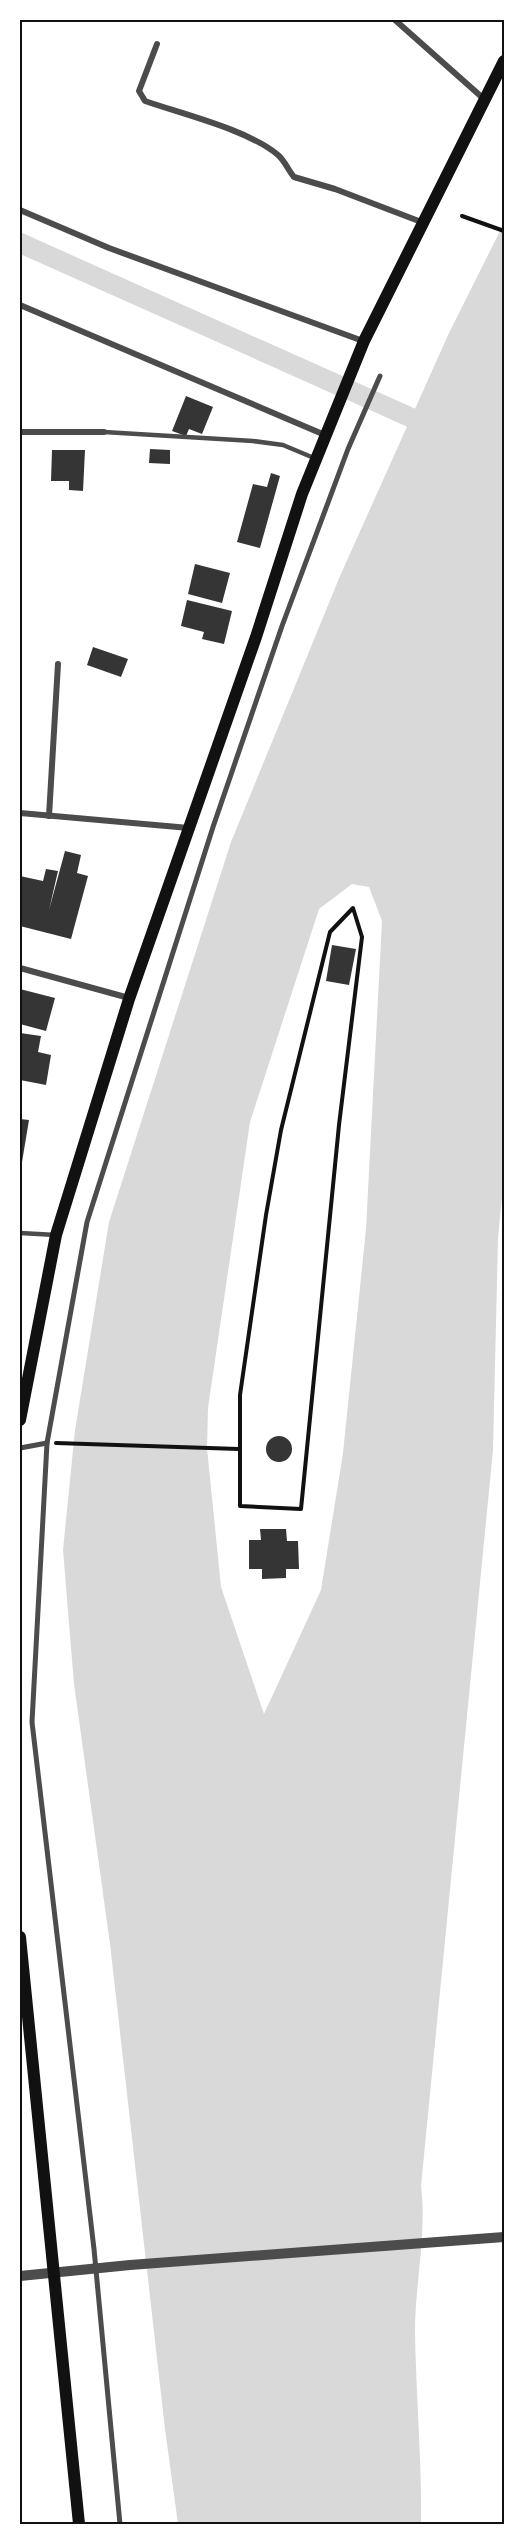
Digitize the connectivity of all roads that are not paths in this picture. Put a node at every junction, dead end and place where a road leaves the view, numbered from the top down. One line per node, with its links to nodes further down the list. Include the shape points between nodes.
1 (395, 20): 4 (street)
2 (157, 44): 6 (street, via 139,91 145,101 260,144 281,157 294,177)
3 (504, 61): 4 (main road)
4 (485, 99): 6 (main road)
5 (20, 210): 8 (street, via 109,248)
6 (424, 223): 8 (main road)
7 (20, 305): 12 (street)
8 (364, 341): 12 (main road)
9 (380, 378): 23 (street, via 353,437 282,626 213,827 87,1222)
10 (20, 432): 11 (street)
11 (104, 432): 13 (lane, via 253,441 283,445)
12 (325, 435): 13 (main road)
13 (315, 458): 17 (main road)
14 (57, 664): 16 (street)
15 (20, 813): 16 (street)
16 (49, 816): 17 (street)
17 (189, 828): 19 (main road)
18 (20, 968): 19 (street)
19 (129, 999): 21 (main road)
20 (20, 1233): 21 (lane)
21 (56, 1235): 22 (main road)
22 (20, 1420)
23 (47, 1443): 24 (street); 27 (street, via 32,1722)
24 (20, 1448)
25 (20, 1937): 28 (main road)
26 (504, 2237): 27 (street)
27 (94, 2269): 28 (street); 31 (street)
28 (52, 2273): 29 (street); 30 (main road)
29 (20, 2276)
30 (79, 2524)
31 (120, 2524)

